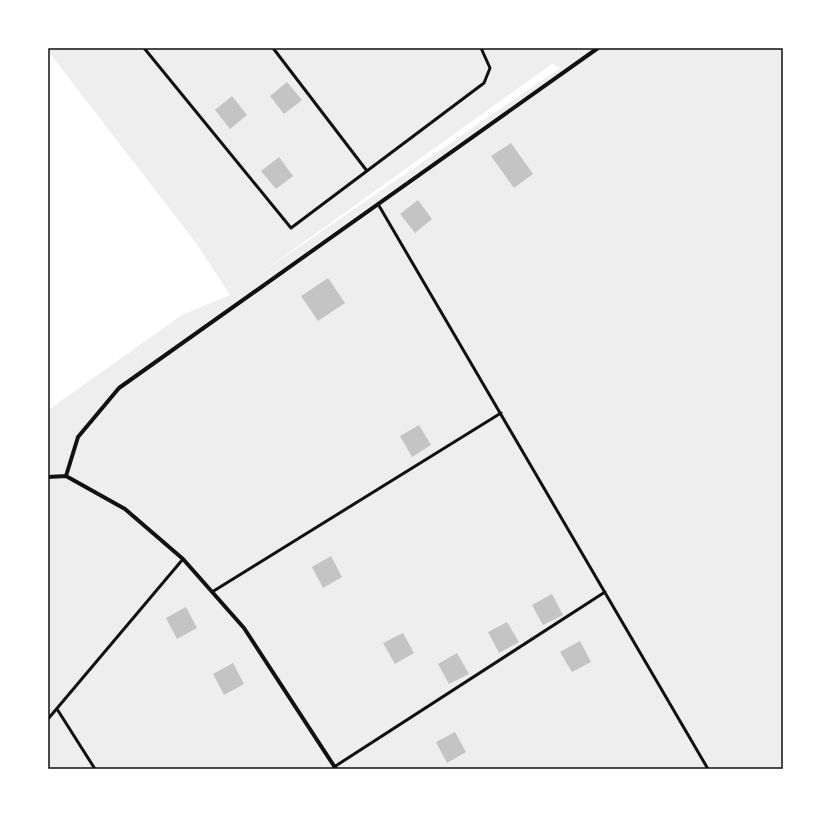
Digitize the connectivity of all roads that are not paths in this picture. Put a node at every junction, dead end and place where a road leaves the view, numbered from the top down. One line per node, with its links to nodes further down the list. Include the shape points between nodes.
1 (144, 48): 5 (lane, via 291,228)
2 (273, 48): 5 (lane)
3 (481, 48): 5 (lane, via 490,68 484,83)
4 (598, 48): 6 (street)
5 (368, 170)
6 (378, 204): 7 (lane); 8 (street, via 119,388 78,437)
7 (501, 413): 11 (lane); 12 (lane)
8 (66, 476): 9 (street); 10 (street, via 125,509)
9 (48, 477)
10 (183, 559): 11 (street); 13 (lane)
11 (212, 592): 15 (street, via 244,628)
12 (605, 592): 15 (lane); 17 (lane)
13 (57, 709): 14 (lane); 16 (lane)
14 (48, 719)
15 (335, 768)
16 (95, 769)
17 (708, 769)

